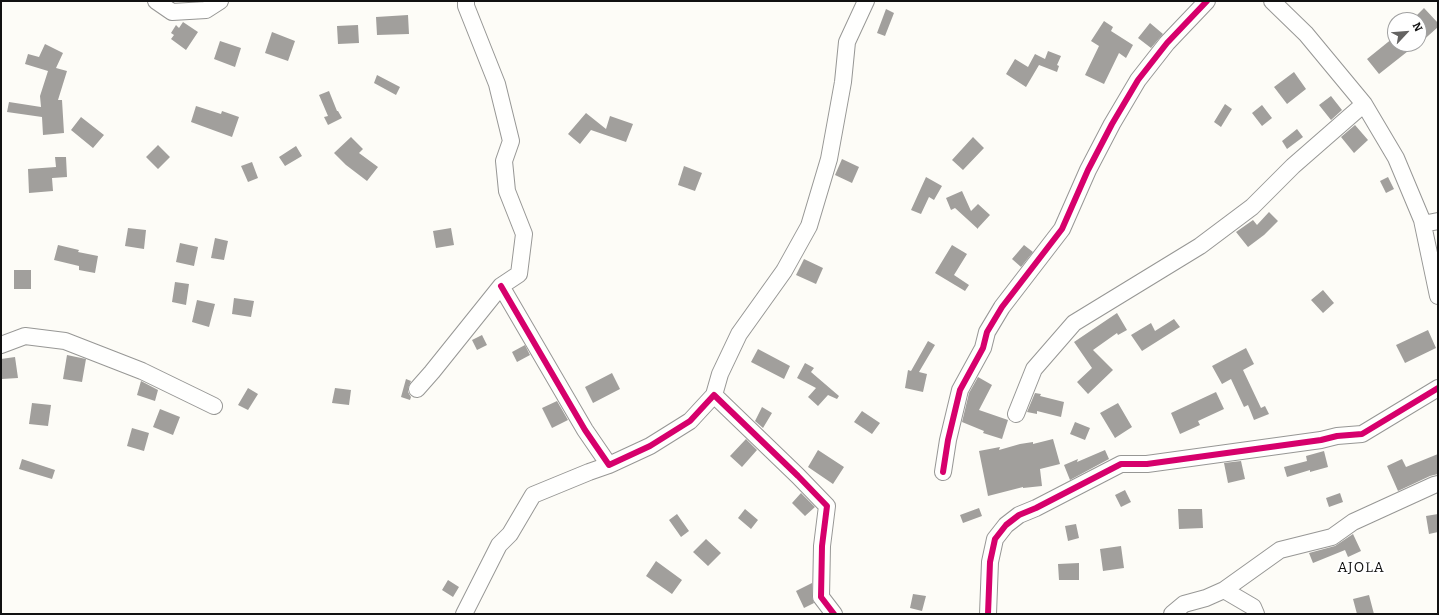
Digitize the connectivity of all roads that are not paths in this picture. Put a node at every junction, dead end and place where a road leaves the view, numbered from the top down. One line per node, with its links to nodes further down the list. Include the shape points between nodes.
1 (156, 1): 2 (street, via 172,12 206,10)
2 (220, 1)
3 (466, 1): 9 (street, via 497,84 511,141 504,161 507,191 524,234 519,274)
4 (866, 1): 14 (street, via 847,42 843,82 829,159 809,226 784,271 739,334 720,374)
5 (1207, 1): 18 (street, via 1167,43 1138,80 1095,157 1062,229 1002,307 987,332 983,348 960,390)
6 (1272, 1): 7 (street, via 1306,34)
7 (1364, 104): 8 (street); 16 (street, via 1293,166 1252,207 1200,246 1074,323 1034,369)
8 (1430, 222): 10 (street)
9 (501, 286): 13 (street); 17 (street, via 585,430)
10 (1438, 296)
11 (1, 345): 15 (street, via 25,336 66,341 142,371)
12 (1438, 388): 23 (street, via 1362,434 1147,464 1121,464 1019,515 1006,524 995,539 990,562)
13 (417, 389)
14 (714, 395): 17 (street, via 690,421 650,446); 22 (street, via 827,506 822,546 821,597)
15 (214, 406)
16 (1016, 414)
17 (610, 465): 21 (street, via 533,495 510,534 499,545)
18 (943, 472)
19 (1438, 484): 20 (street, via 1353,522 1332,537 1280,550)
20 (1224, 590): 24 (street, via 1184,604); 25 (street, via 1253,607)
21 (464, 614)
22 (834, 614)
23 (988, 614)
24 (1172, 614)
25 (1256, 614)

